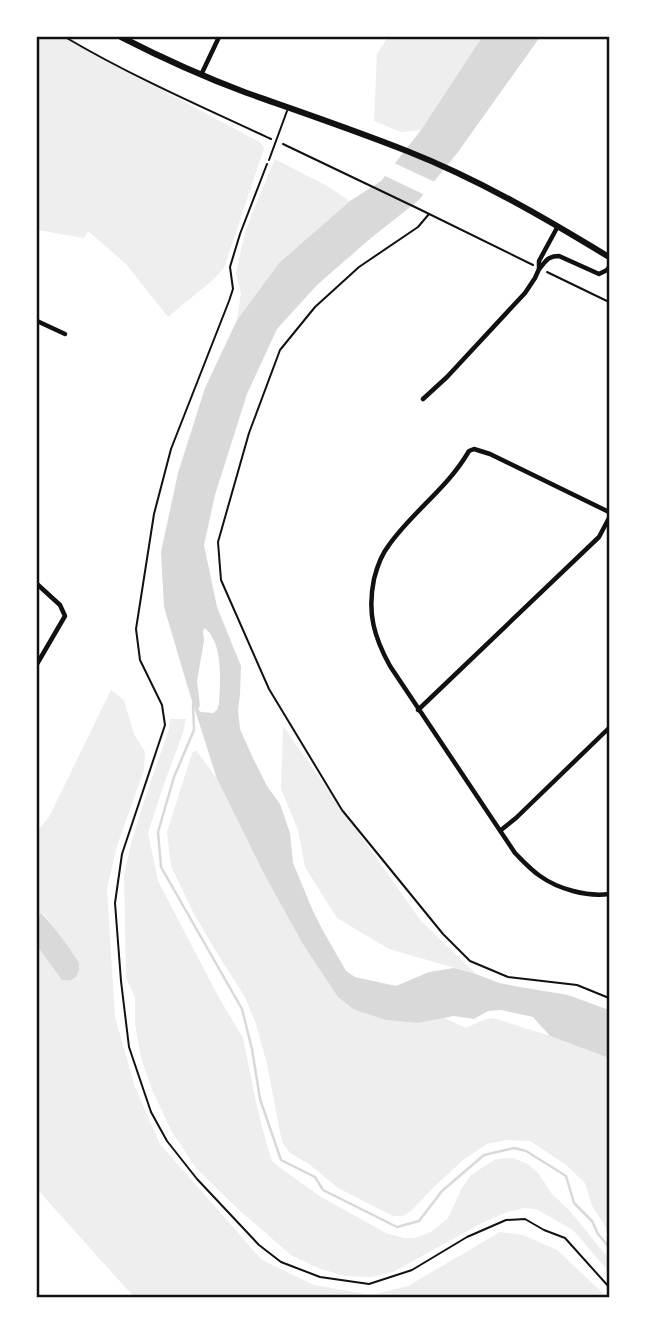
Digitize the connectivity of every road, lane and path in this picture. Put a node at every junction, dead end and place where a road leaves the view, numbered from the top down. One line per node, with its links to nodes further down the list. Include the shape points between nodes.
1 (65, 37): 6 (path)
2 (121, 37): 4 (main road)
3 (219, 37): 4 (street)
4 (201, 75): 5 (main road)
5 (288, 107): 6 (lane); 9 (main road, via 408,151)
6 (276, 141): 7 (lane); 8 (path)
7 (269, 160): 26 (path, via 230,267 233,289 171,449 154,513 136,629 140,660 162,705 165,725 122,854 115,903 130,1047 151,1112 167,1141 259,1245 281,1262 320,1277 369,1284 412,1270 506,1220 525,1219 565,1238)
8 (429, 214): 12 (path); 25 (path, via 315,307 280,350 249,433 218,542 221,580 269,689 342,810 443,934 470,961 508,977 577,985)
9 (558, 226): 10 (main road); 12 (street)
10 (609, 257)
11 (609, 267): 12 (street, via 599,274 553,256)
12 (539, 269): 13 (path); 16 (street, via 515,305)
13 (609, 302)
14 (37, 321): 15 (street)
15 (65, 334)
16 (423, 399)
17 (609, 512): 21 (street, via 490,454 469,451 439,492 388,545 372,589 370,615 380,648)
18 (609, 518): 21 (street, via 599,537)
19 (37, 584): 20 (street, via 65,616)
20 (37, 664)
21 (418, 709): 23 (street)
22 (609, 729): 23 (street)
23 (501, 830): 24 (street, via 515,853 539,876 587,894)
24 (609, 894)
25 (609, 998)
26 (609, 1287)

